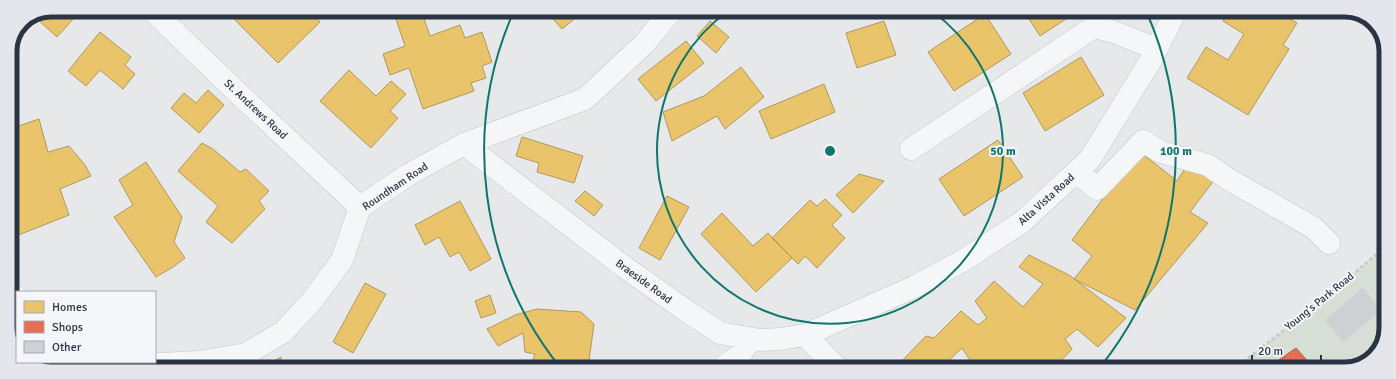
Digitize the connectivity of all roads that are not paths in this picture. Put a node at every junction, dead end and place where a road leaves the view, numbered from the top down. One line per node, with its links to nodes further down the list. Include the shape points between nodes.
1 (159, 17): 8 (street, St. Andrews Road)
2 (666, 17): 5 (street, Roundham Road, via 645,43 585,99)
3 (1173, 17): 4 (street, Alta Vista Road)
4 (1157, 49): 6 (street, via 1094,27); 7 (street, Alta Vista Road, via 1090,159)
5 (464, 144): 8 (street, Roundham Road, via 408,175); 11 (street, Braeside Road, via 684,310 720,332)
6 (911, 149)
7 (1077, 172): 9 (street, via 1097,189 1144,141 1160,152 1208,165 1314,228); 10 (street, Alta Vista Road, via 1022,222 964,260 914,288)
8 (360, 207): 12 (street, Roundham Road, via 342,260 311,302 283,332 246,354)
9 (1329, 243)
10 (805, 335): 11 (street, Braeside Road, via 780,339); 14 (street)
11 (751, 339): 13 (street, via 740,355)
12 (199, 362)
13 (730, 362)
14 (831, 362)

